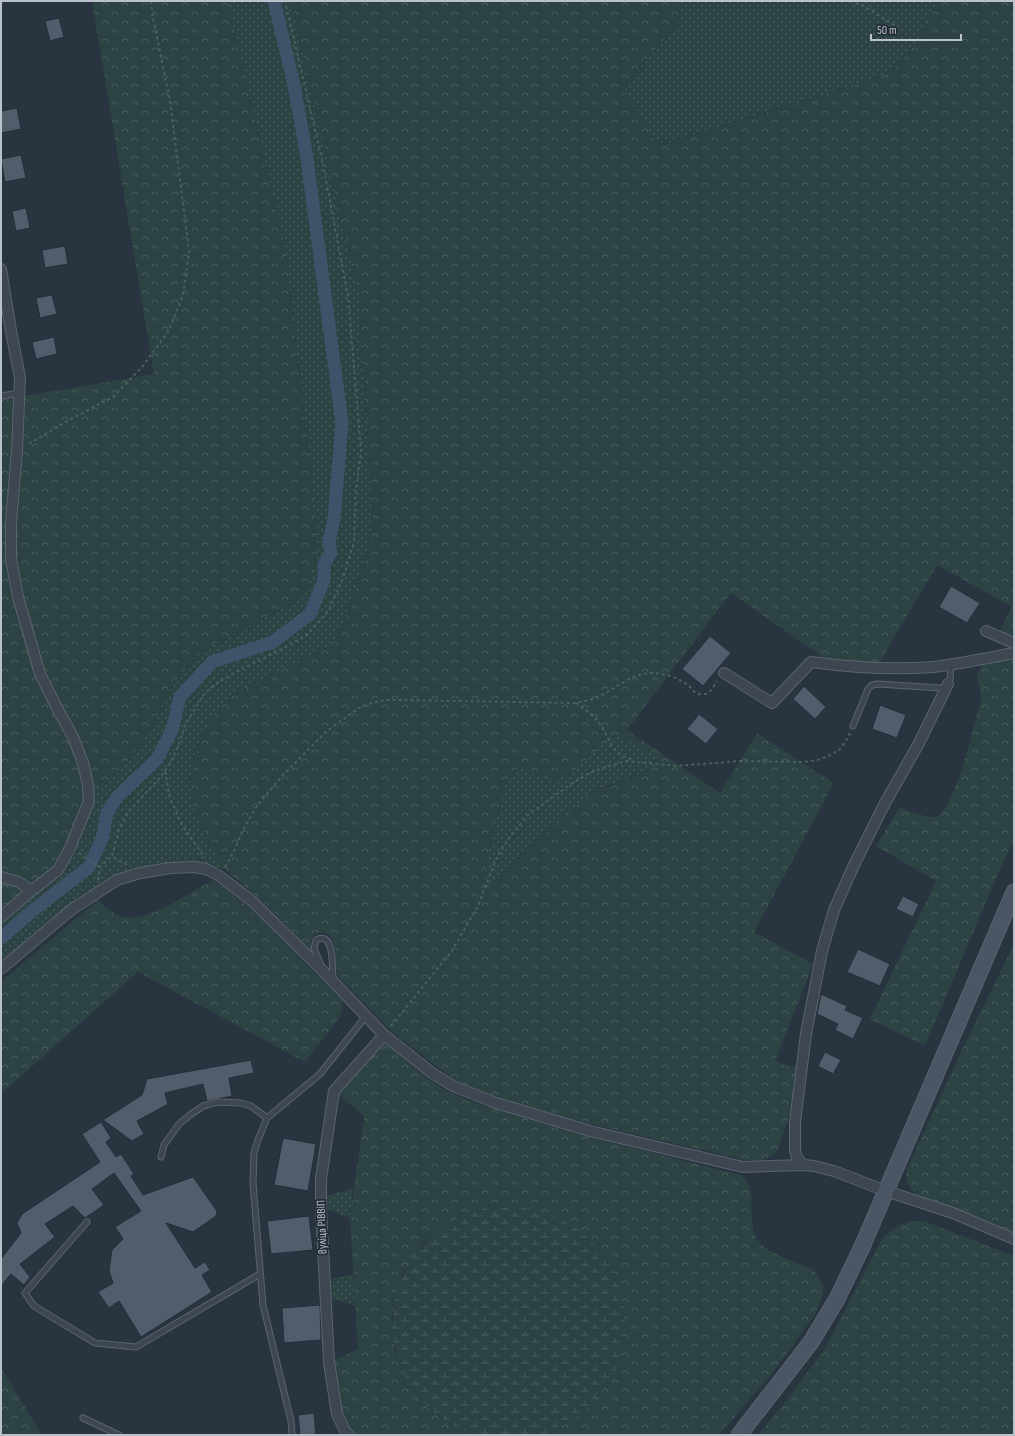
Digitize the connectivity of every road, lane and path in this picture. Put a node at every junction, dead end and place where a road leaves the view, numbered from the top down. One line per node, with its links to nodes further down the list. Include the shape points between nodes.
1 (151, 1): 8 (path, via 170,101 189,251 183,296 168,332 142,367 113,397)
2 (285, 1): 18 (path, via 323,164 348,296 361,451 354,542 343,578 329,610 307,634 234,673 204,694 186,723 170,764)
3 (850, 1): 4 (path, via 864,6)
4 (896, 28)
5 (1, 269): 6 (street, via 20,378)
6 (20, 393): 7 (lane); 8 (street)
7 (1, 396)
8 (17, 450): 25 (street, via 11,523 11,560 18,597 40,674 73,737 83,763 89,801 58,870)
9 (986, 630): 10 (street)
10 (1014, 643)
11 (1014, 653): 12 (street)
12 (951, 664): 13 (street, via 933,667 886,667 811,662 772,703); 14 (lane)
13 (724, 673): 15 (path, via 708,693 702,695 676,678 652,673 627,679 600,696)
14 (948, 684): 16 (lane, via 941,688 878,684 872,686); 36 (street, via 834,910 822,951 806,1034 795,1122 795,1150)
15 (575, 703): 17 (path, via 597,719 610,744 620,753 631,760); 23 (path, via 385,700 359,708 327,731 282,776 256,807 228,864)
16 (853, 726): 17 (path, via 840,749 817,760 739,761 677,766)
17 (642, 762): 33 (path, via 626,761 589,773 529,814 499,853 478,906 451,952)
18 (164, 771): 20 (path, via 129,811 119,829); 23 (path, via 170,798 182,825)
19 (77, 852): 21 (path)
20 (112, 856): 21 (path); 22 (path)
21 (100, 867): 27 (path)
22 (140, 873): 23 (street, via 194,867); 27 (street, via 117,880)
23 (218, 875): 30 (street, via 252,901)
24 (1, 877): 25 (street, via 19,882)
25 (31, 891): 28 (street)
26 (1014, 892): 37 (street)
27 (96, 893): 29 (street, via 71,910)
28 (1, 916)
29 (1, 969)
30 (324, 972): 31 (street); 31 (lane, via 314,946 316,940 322,938 330,944)
31 (333, 982): 32 (street)
32 (366, 1016): 33 (street); 34 (lane, via 320,1074)
33 (384, 1035): 36 (street, via 432,1073 453,1086 496,1104 590,1131 743,1167); 45 (street, вуліца РІВВіП, via 334,1091 321,1180 329,1362 337,1414)
34 (267, 1118): 35 (lane, via 251,1106 241,1103 218,1102 203,1106 179,1124 164,1145); 40 (lane, via 254,1153 252,1169)
35 (161, 1157)
36 (803, 1165): 37 (street, via 834,1171)
37 (886, 1191): 39 (street, via 953,1213); 42 (street, via 847,1279 815,1336)
38 (87, 1222): 40 (lane, via 25,1293 34,1306 95,1343 136,1347)
39 (1014, 1239)
40 (260, 1274): 44 (lane, via 263,1305 291,1421)
41 (83, 1418): 43 (lane)
42 (743, 1433)
43 (119, 1435)
44 (292, 1435)
45 (349, 1435)

